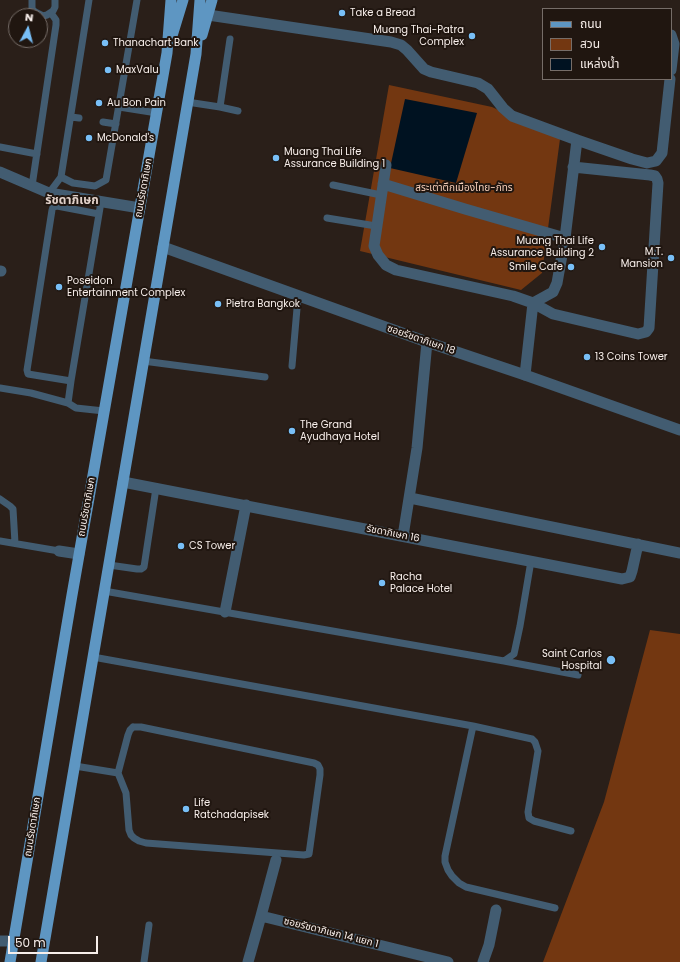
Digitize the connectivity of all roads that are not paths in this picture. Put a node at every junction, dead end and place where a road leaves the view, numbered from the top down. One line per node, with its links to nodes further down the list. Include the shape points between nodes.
1 (32, 0): 9 (lane, via 31,5 35,12 43,16)
2 (55, 0): 9 (lane, via 55,7)
3 (89, 0): 22 (lane)
4 (137, 0): 18 (lane)
5 (171, 0): 13 (main road, ถนนรัชดาภิเษก)
6 (183, 0): 13 (main road, ถนนรัชดาภิเษก)
7 (200, 0): 14 (main road)
8 (212, 0): 10 (main road)
9 (51, 13): 28 (lane, via 56,25)
10 (208, 15): 14 (main road); 26 (street, via 401,45 424,69 478,83 488,89 512,116)
11 (672, 38): 15 (street)
12 (230, 39): 19 (lane)
13 (167, 53): 21 (main road, ถนนรัชดาภิเษก)
14 (196, 54): 17 (main road)
15 (672, 61)
16 (670, 80): 26 (street, via 662,153 656,161 647,163)
17 (187, 102): 19 (lane); 44 (main road)
18 (119, 107): 21 (lane); 25 (lane)
19 (220, 107): 20 (lane)
20 (238, 111)
21 (157, 113): 39 (main road, ถนนรัชดาภิเษก)
22 (70, 117): 23 (lane); 32 (lane)
23 (79, 118)
24 (103, 122): 25 (lane)
25 (116, 124): 32 (lane, via 106,180 95,186 73,183)
26 (577, 140): 30 (street)
27 (0, 147): 28 (lane)
28 (38, 154): 35 (lane)
29 (386, 165): 33 (street)
30 (573, 167): 43 (street); 46 (street, via 650,175 657,179 649,328 646,332 638,334 553,314)
31 (0, 172): 35 (street)
32 (61, 176): 36 (lane)
33 (383, 184): 37 (street); 43 (street)
34 (333, 185): 37 (lane)
35 (32, 186): 36 (street)
36 (49, 193): 38 (street)
37 (381, 195): 42 (street)
38 (101, 202): 39 (street); 40 (lane)
39 (140, 208): 55 (main road, ถนนรัชดาภิเษก)
40 (99, 214): 52 (lane); 52 (lane, via 53,207 26,370 31,375)
41 (327, 218): 42 (lane)
42 (376, 226): 46 (street, via 374,246 378,255 386,265 396,270 513,296)
43 (564, 238): 46 (street, via 557,283 553,292)
44 (163, 247): 45 (street, ซอยรัชดาภิเษก 18); 48 (main road)
45 (298, 297): 47 (street, ซอยรัชดาภิเษก 18); 49 (lane)
46 (533, 303): 50 (street)
47 (427, 342): 50 (street, ซอยรัชดาภิเษก 18); 59 (street, via 421,421)
48 (143, 361): 51 (lane); 57 (main road)
49 (292, 366)
50 (525, 375): 56 (street, ซอยรัชดาภิเษก 18)
51 (265, 377)
52 (72, 381): 54 (lane)
53 (0, 388): 54 (lane)
54 (68, 403): 55 (lane, via 76,408)
55 (104, 411): 68 (main road, ถนนรัชดาภิเษก)
56 (680, 430)
57 (122, 482): 58 (street, รัชดาภิเษก 16); 70 (main road)
58 (156, 488): 61 (street, รัชดาภิเษก 16); 70 (lane, via 144,567 137,569)
59 (410, 498): 62 (street); 65 (street)
60 (0, 499): 64 (lane, via 13,509)
61 (246, 505): 62 (street, รัชดาภิเษก 16); 72 (street)
62 (403, 536): 69 (street, รัชดาภิเษก 16)
63 (0, 541): 64 (lane)
64 (15, 543): 66 (lane)
65 (638, 544): 67 (street); 69 (street, รัชดาภิเษก 16, via 630,577 622,579)
66 (59, 551): 68 (street)
67 (680, 553)
68 (79, 554): 86 (main road, ถนนรัชดาภิเษก)
69 (530, 561): 74 (lane, via 514,654)
70 (109, 565): 71 (main road)
71 (104, 591): 72 (lane); 73 (main road)
72 (225, 612): 74 (lane)
73 (93, 656): 76 (lane); 77 (main road)
74 (504, 661): 75 (lane)
75 (578, 675)
76 (473, 726): 79 (lane, via 532,739 535,742 538,751 529,818); 81 (lane, via 445,856 447,866 452,876 466,887)
77 (74, 766): 78 (lane); 88 (main road)
78 (118, 772): 78 (lane, via 128,735 133,727 314,763 318,765 320,775 309,854 139,841 129,830 126,793)
79 (571, 831)
80 (276, 860): 83 (street)
81 (555, 908)
82 (496, 910): 92 (street)
83 (261, 916): 90 (street); 91 (street, ซอยรัชดาภิเษก 14 แยก 1)
84 (149, 925): 89 (lane)
85 (0, 941): 86 (street)
86 (14, 941): 87 (main road, ถนนรัชดาภิเษก)
87 (10, 962)
88 (42, 962)
89 (144, 962)
90 (248, 962)
91 (448, 962)
92 (483, 962)

